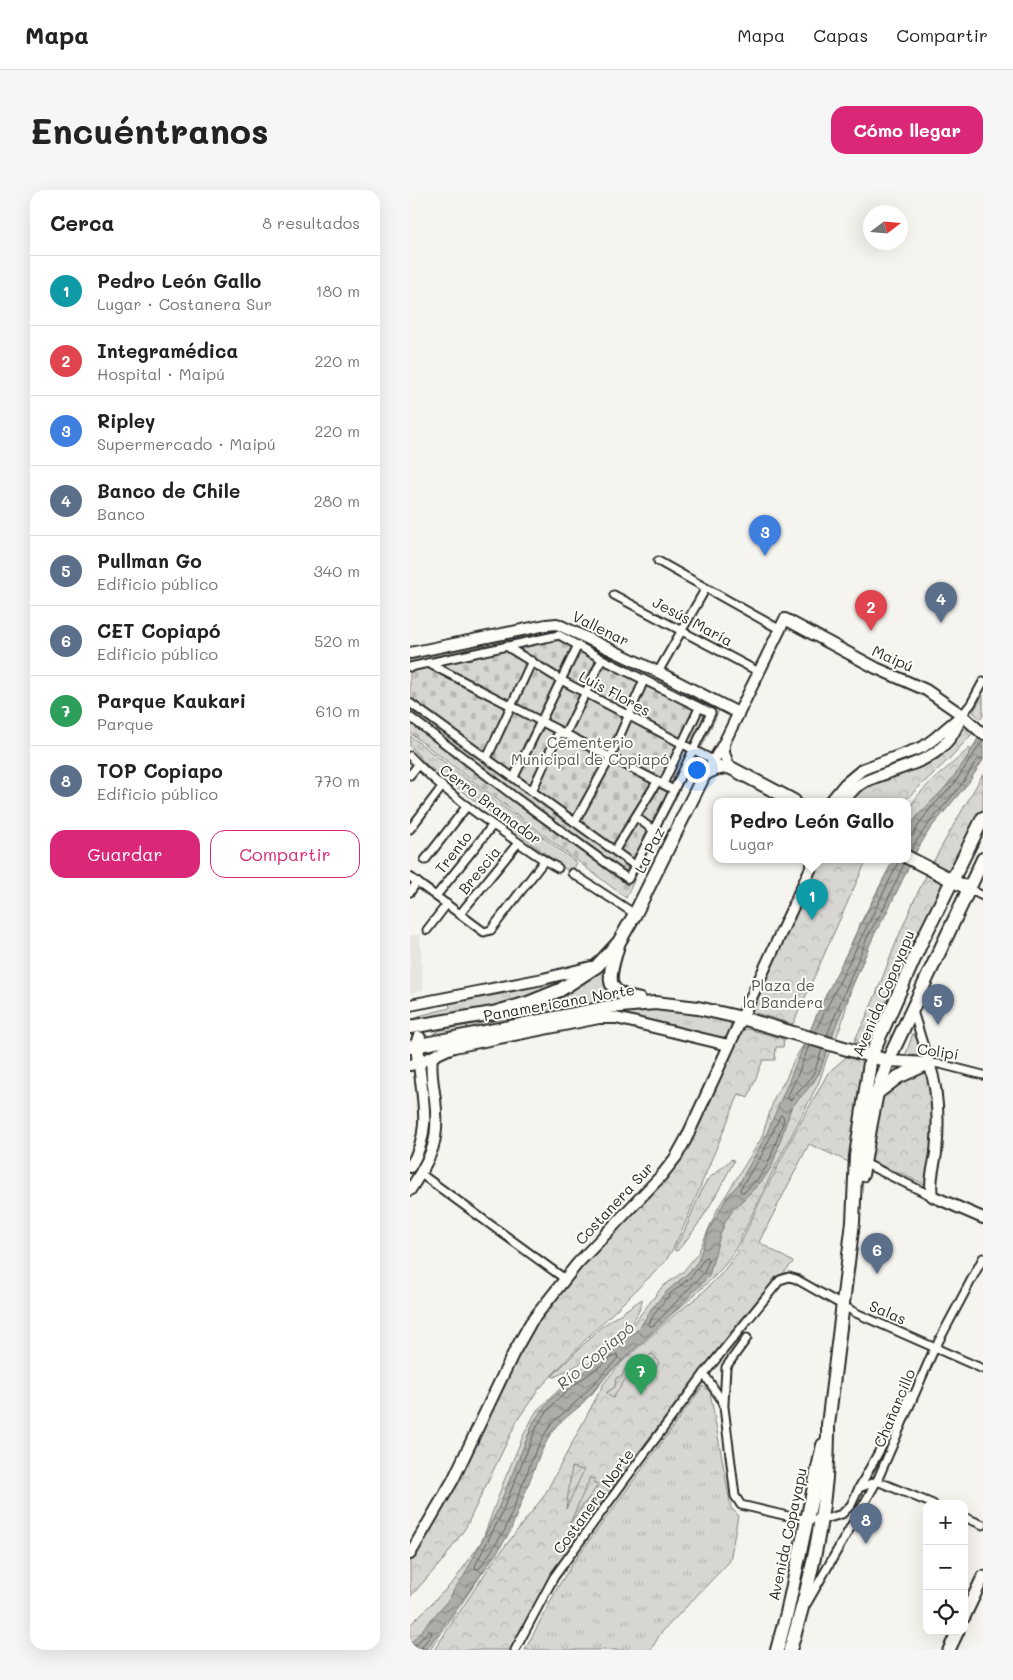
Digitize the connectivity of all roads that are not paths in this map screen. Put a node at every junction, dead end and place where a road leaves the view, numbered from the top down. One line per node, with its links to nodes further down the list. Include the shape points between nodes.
1 (658, 561): 2 (street)
2 (706, 588): 5 (street); 6 (street)
3 (614, 595): 6 (street, Jesús María)
4 (785, 619): 5 (street, La Paz); 24 (street, Maipú, via 876,668 915,684)
5 (779, 629): 15 (street, La Paz)
6 (682, 630): 14 (street); 15 (street, Jesús María)
7 (578, 645): 8 (street, via 559,635); 10 (street); 16 (street)
8 (506, 646): 11 (street, Luis Flores); 12 (street)
9 (410, 653): 14 (street, Vallenar, via 557,624)
10 (602, 659): 17 (street); 19 (street)
11 (532, 661): 16 (street, Luis Flores); 21 (street)
12 (428, 663): 13 (street); 21 (street)
13 (410, 668)
14 (658, 672): 23 (street, Vallenar)
15 (759, 672): 23 (street, La Paz)
16 (561, 680): 19 (street, Luis Flores); 27 (street)
17 (644, 680): 22 (street); 25 (street)
18 (983, 682): 24 (street, via 971,704)
19 (585, 693): 25 (street, Luis Flores); 28 (street)
20 (410, 703): 34 (street)
21 (510, 707): 27 (street); 34 (street)
22 (699, 708): 31 (street); 32 (street, via 711,713)
23 (738, 713): 30 (street, La Paz)
24 (959, 713): 29 (street, Maipú); 47 (street, via 923,746 863,769); 48 (street, via 955,733 934,753 914,765 864,782)
25 (628, 716): 31 (street, Luis Flores); 35 (street)
26 (410, 717): 63 (street, via 628,879)
27 (541, 722): 28 (street); 41 (street)
28 (562, 734): 35 (street); 45 (street)
29 (983, 734)
30 (724, 743): 36 (street, La Paz); 38 (street)
31 (682, 744): 32 (street, Luis Flores); 42 (street)
32 (693, 750): 36 (street, Luis Flores); 44 (street)
33 (410, 756): 37 (street, Cerro Bramador)
34 (488, 758): 41 (street)
35 (610, 758): 42 (street); 52 (street)
36 (713, 760): 40 (street, La Paz)
37 (418, 765): 39 (street); 43 (street, Cerro Bramador)
38 (729, 767): 40 (highway, via 714,769); 46 (highway)
39 (410, 775)
40 (704, 775): 75 (highway, La Paz)
41 (514, 778): 45 (street)
42 (660, 783): 44 (street); 50 (street)
43 (442, 787): 49 (street, Cerro Bramador); 54 (street)
44 (674, 790): 55 (street)
45 (532, 791): 52 (street)
46 (788, 798)
47 (833, 798)
48 (846, 798)
49 (466, 806): 53 (street, Cerro Bramador); 59 (street)
50 (636, 817): 55 (street); 57 (street)
51 (983, 818): 67 (highway, Avenida Copayapu)
52 (575, 822): 57 (street)
53 (492, 826): 56 (street, Cerro Bramador); 71 (street, Trento)
54 (410, 829)
55 (653, 830): 63 (street)
56 (518, 842): 61 (street, Cerro Bramador); 74 (street, Brescia)
57 (614, 850): 63 (street)
58 (983, 859): 69 (highway, Avenida Copayapu)
59 (426, 860)
60 (911, 860): 67 (highway)
61 (544, 861): 64 (street, Cerro Bramador); 74 (street, via 491,930 484,932)
62 (813, 863): 84 (street, Costanera Sur)
63 (634, 865)
64 (558, 868)
65 (572, 873): 75 (street)
66 (410, 877): 68 (street)
67 (951, 879): 69 (highway); 89 (highway, Avenida Copayapu)
68 (417, 882): 70 (street); 71 (street)
69 (969, 889): 72 (street); 81 (highway, Avenida Copayapu)
70 (410, 892)
71 (436, 896): 73 (street)
72 (983, 896)
73 (447, 904): 74 (street); 76 (street)
74 (460, 914)
75 (636, 914): 77 (highway, La Paz)
76 (427, 930)
77 (619, 942): 78 (highway, La Paz); 79 (highway, via 611,984 622,996)
78 (597, 966): 80 (street, Panamericana Norte); 82 (highway, Panamericana Norte, via 546,997)
79 (655, 1003): 83 (highway, Panamericana Norte, via 609,1007); 84 (highway, Panamericana Norte)
80 (410, 1005)
81 (913, 1006): 91 (highway, Avenida Copayapu); 92 (street)
82 (463, 1018): 85 (highway, Panamericana Norte); 88 (highway, via 457,1023 425,1031)
83 (550, 1018): 86 (highway); 88 (highway, Panamericana Norte)
84 (742, 1018): 87 (street, Costanera Sur); 89 (highway, Panamericana Norte)
85 (410, 1027)
86 (507, 1036): 87 (street, Panamericana Norte, via 599,1018 616,1018); 90 (street, Panamericana Norte, via 448,1049)
87 (728, 1045): 106 (street, Costanera Sur, via 676,1157)
88 (414, 1046): 93 (highway)
89 (871, 1056): 91 (highway, Panamericana Norte); 103 (highway, Avenida Copayapu, via 856,1156)
90 (432, 1057): 93 (street, Panamericana Norte); 95 (street)
91 (888, 1061): 92 (street, Colipí); 96 (highway, Avenida Copayapu)
92 (929, 1063): 94 (street, Colipí); 96 (highway, via 898,1077); 101 (street, via 937,1094)
93 (414, 1064): 95 (street)
94 (983, 1075)
95 (429, 1093): 98 (street, via 424,1132); 99 (street, via 438,1121 431,1152)
96 (877, 1093): 97 (highway, Avenida Copayapu)
97 (864, 1163): 101 (street); 103 (highway, Avenida Copayapu)
98 (410, 1167)
99 (421, 1174): 100 (street); 106 (street)
100 (410, 1190)
101 (932, 1196): 102 (street)
102 (983, 1218)
103 (853, 1222): 107 (highway, Avenida Copayapu)
104 (983, 1258): 109 (street, Chañarcillo)
105 (785, 1278): 107 (street, Salas, via 796,1279); 111 (street, Costanera Norte, via 776,1284)
106 (565, 1279): 124 (street, Costanera Sur, via 531,1322 454,1480)
107 (843, 1306): 109 (street, Salas); 115 (highway, Avenida Copayapu)
108 (746, 1338): 112 (street, via 727,1364)
109 (935, 1347): 110 (street, Salas); 116 (street, Chañarcillo); 117 (street, Chañarcillo)
110 (983, 1369)
111 (704, 1374): 113 (street); 130 (street, Costanera Norte, via 554,1577)
112 (724, 1380): 113 (street); 114 (street)
113 (714, 1389): 114 (street)
114 (724, 1407): 120 (street, via 737,1501 745,1506)
115 (828, 1425): 120 (highway, Avenida Copayapu); 122 (highway, Avenida Copayapu)
116 (876, 1454): 117 (street, Chañarcillo); 118 (street, Chañarcillo)
117 (877, 1481): 118 (street); 119 (street); 128 (street, Chañarcillo)
118 (859, 1488): 122 (street, Chañarcillo, via 851,1505 842,1514)
119 (923, 1500)
120 (807, 1519): 122 (street, Chañarcillo); 131 (highway, Avenida Copayapu)
121 (968, 1519): 123 (street)
122 (822, 1520): 128 (highway, Avenida Copayapu)
123 (983, 1525)
124 (410, 1554)
125 (983, 1577): 126 (main road)
126 (979, 1595): 127 (main road)
127 (968, 1611)
128 (800, 1616): 132 (highway, Avenida Copayapu)
129 (956, 1635): 133 (main road)
130 (515, 1650)
131 (777, 1650)
132 (790, 1650)
133 (949, 1650)

